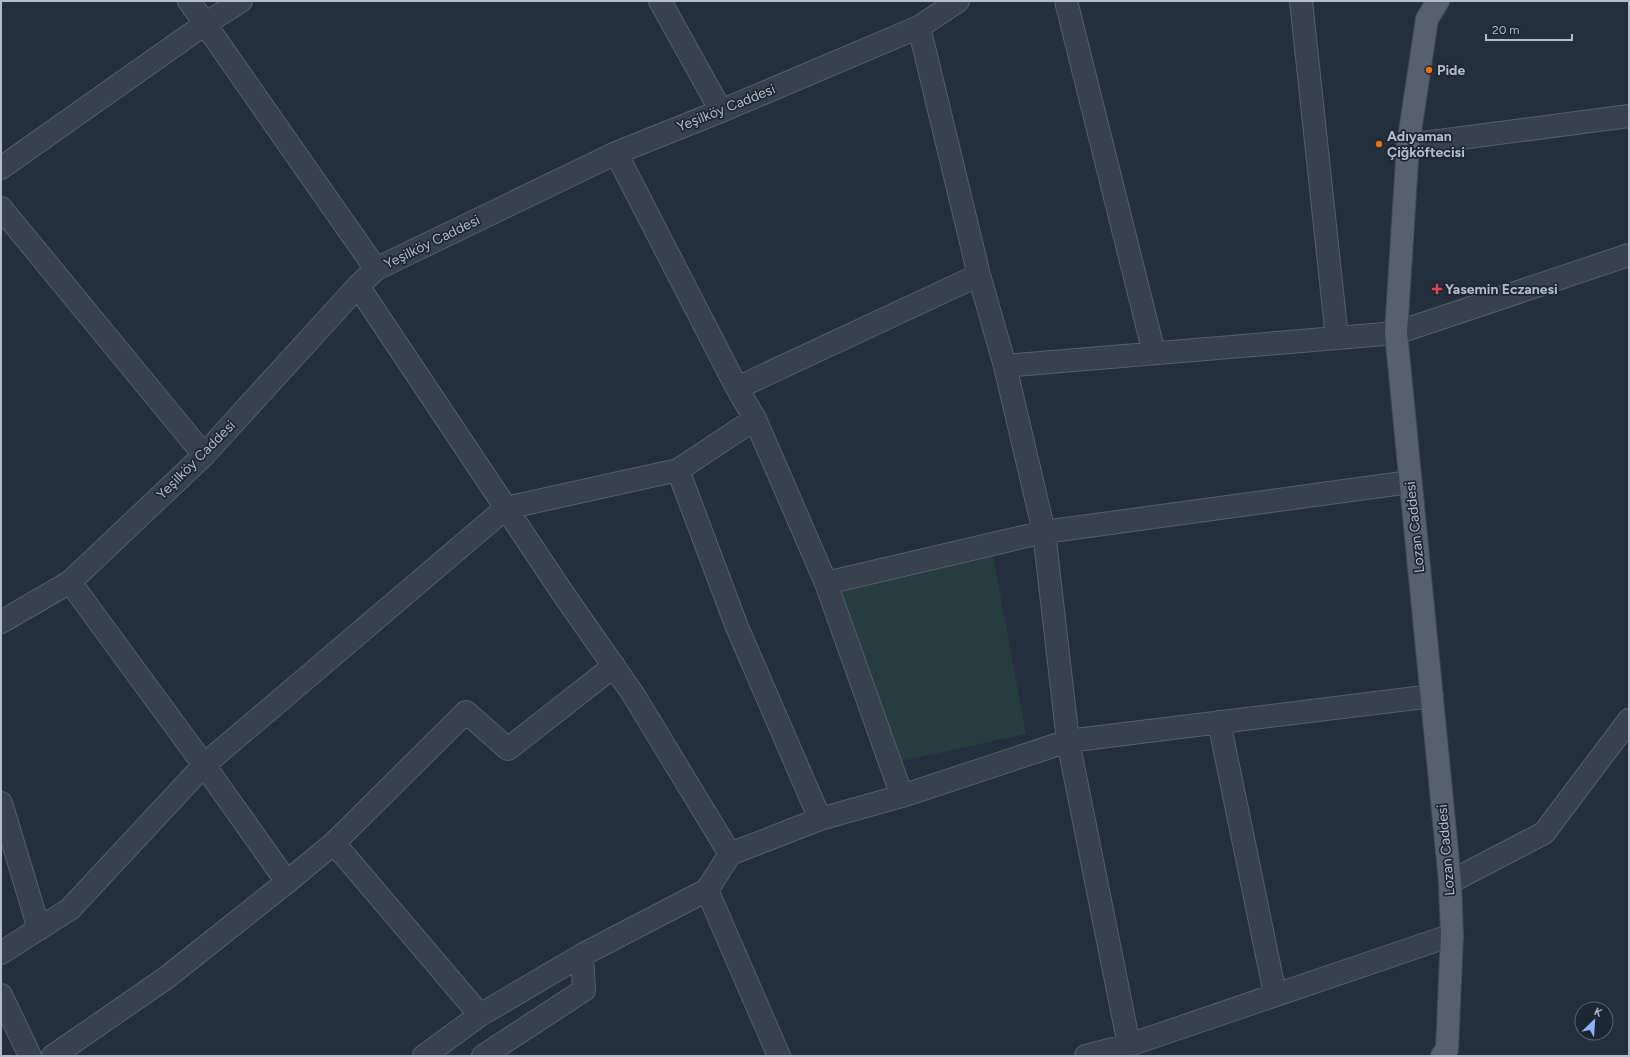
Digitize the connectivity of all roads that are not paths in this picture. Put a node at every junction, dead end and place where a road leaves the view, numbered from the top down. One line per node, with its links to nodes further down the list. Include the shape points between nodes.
1 (190, 1): 8 (street)
2 (241, 1): 8 (street)
3 (660, 1): 10 (street)
4 (958, 1): 9 (street, Yeşilköy Caddesi)
5 (1066, 1): 22 (street)
6 (1301, 1): 21 (street)
7 (1430, 7): 12 (main road, Lozan Caddesi)
8 (205, 24): 14 (street); 17 (street)
9 (919, 27): 10 (street, Yeşilköy Caddesi); 18 (street)
10 (721, 111): 13 (street, Yeşilköy Caddesi)
11 (1629, 116): 12 (street)
12 (1408, 144): 20 (main road, Lozan Caddesi)
13 (616, 153): 17 (street, Yeşilköy Caddesi); 24 (street)
14 (1, 168)
15 (1, 208): 26 (street)
16 (1629, 255): 20 (street)
17 (376, 269): 19 (street, Yeşilköy Caddesi)
18 (979, 275): 23 (street); 24 (street)
19 (358, 286): 26 (street, Yeşilköy Caddesi); 29 (street)
20 (1396, 332): 21 (street); 28 (main road, Lozan Caddesi)
21 (1336, 338): 22 (street)
22 (1154, 353): 23 (street)
23 (1005, 366): 30 (street)
24 (737, 388): 25 (street)
25 (755, 419): 27 (street); 32 (street)
26 (204, 455): 31 (street, Yeşilköy Caddesi)
27 (678, 470): 29 (street); 42 (street, via 737,627)
28 (1410, 482): 30 (street); 35 (main road, Lozan Caddesi)
29 (506, 508): 34 (street); 39 (street)
30 (1044, 532): 32 (street); 38 (street)
31 (70, 582): 33 (street, Yeşilköy Caddesi); 39 (street)
32 (826, 583): 40 (street)
33 (1, 622)
34 (614, 666): 43 (street, via 508,749 466,712); 44 (street)
35 (1432, 696): 37 (street); 46 (main road, Lozan Caddesi)
36 (1629, 720): 46 (street, via 1544,833)
37 (1219, 722): 38 (street); 53 (street)
38 (1068, 741): 40 (street); 55 (street)
39 (204, 765): 45 (street); 48 (street, via 70,909)
40 (902, 796): 42 (street)
41 (1, 803): 48 (street)
42 (820, 819): 44 (street)
43 (334, 843): 45 (street); 54 (street)
44 (730, 854): 47 (street)
45 (287, 882): 58 (street, via 166,978)
46 (1450, 882): 49 (main road, Lozan Caddesi)
47 (708, 890): 51 (street); 61 (street)
48 (39, 930): 50 (street)
49 (1452, 935): 53 (street); 56 (main road, Lozan Caddesi)
50 (1, 953)
51 (582, 955): 54 (street); 60 (street, via 584,990)
52 (1, 994): 57 (street)
53 (1275, 994): 55 (street)
54 (480, 1015): 59 (street)
55 (1129, 1045): 62 (street)
56 (1450, 1054)
57 (30, 1056)
58 (53, 1056)
59 (424, 1056)
60 (482, 1056)
61 (779, 1056)
62 (1086, 1056)

